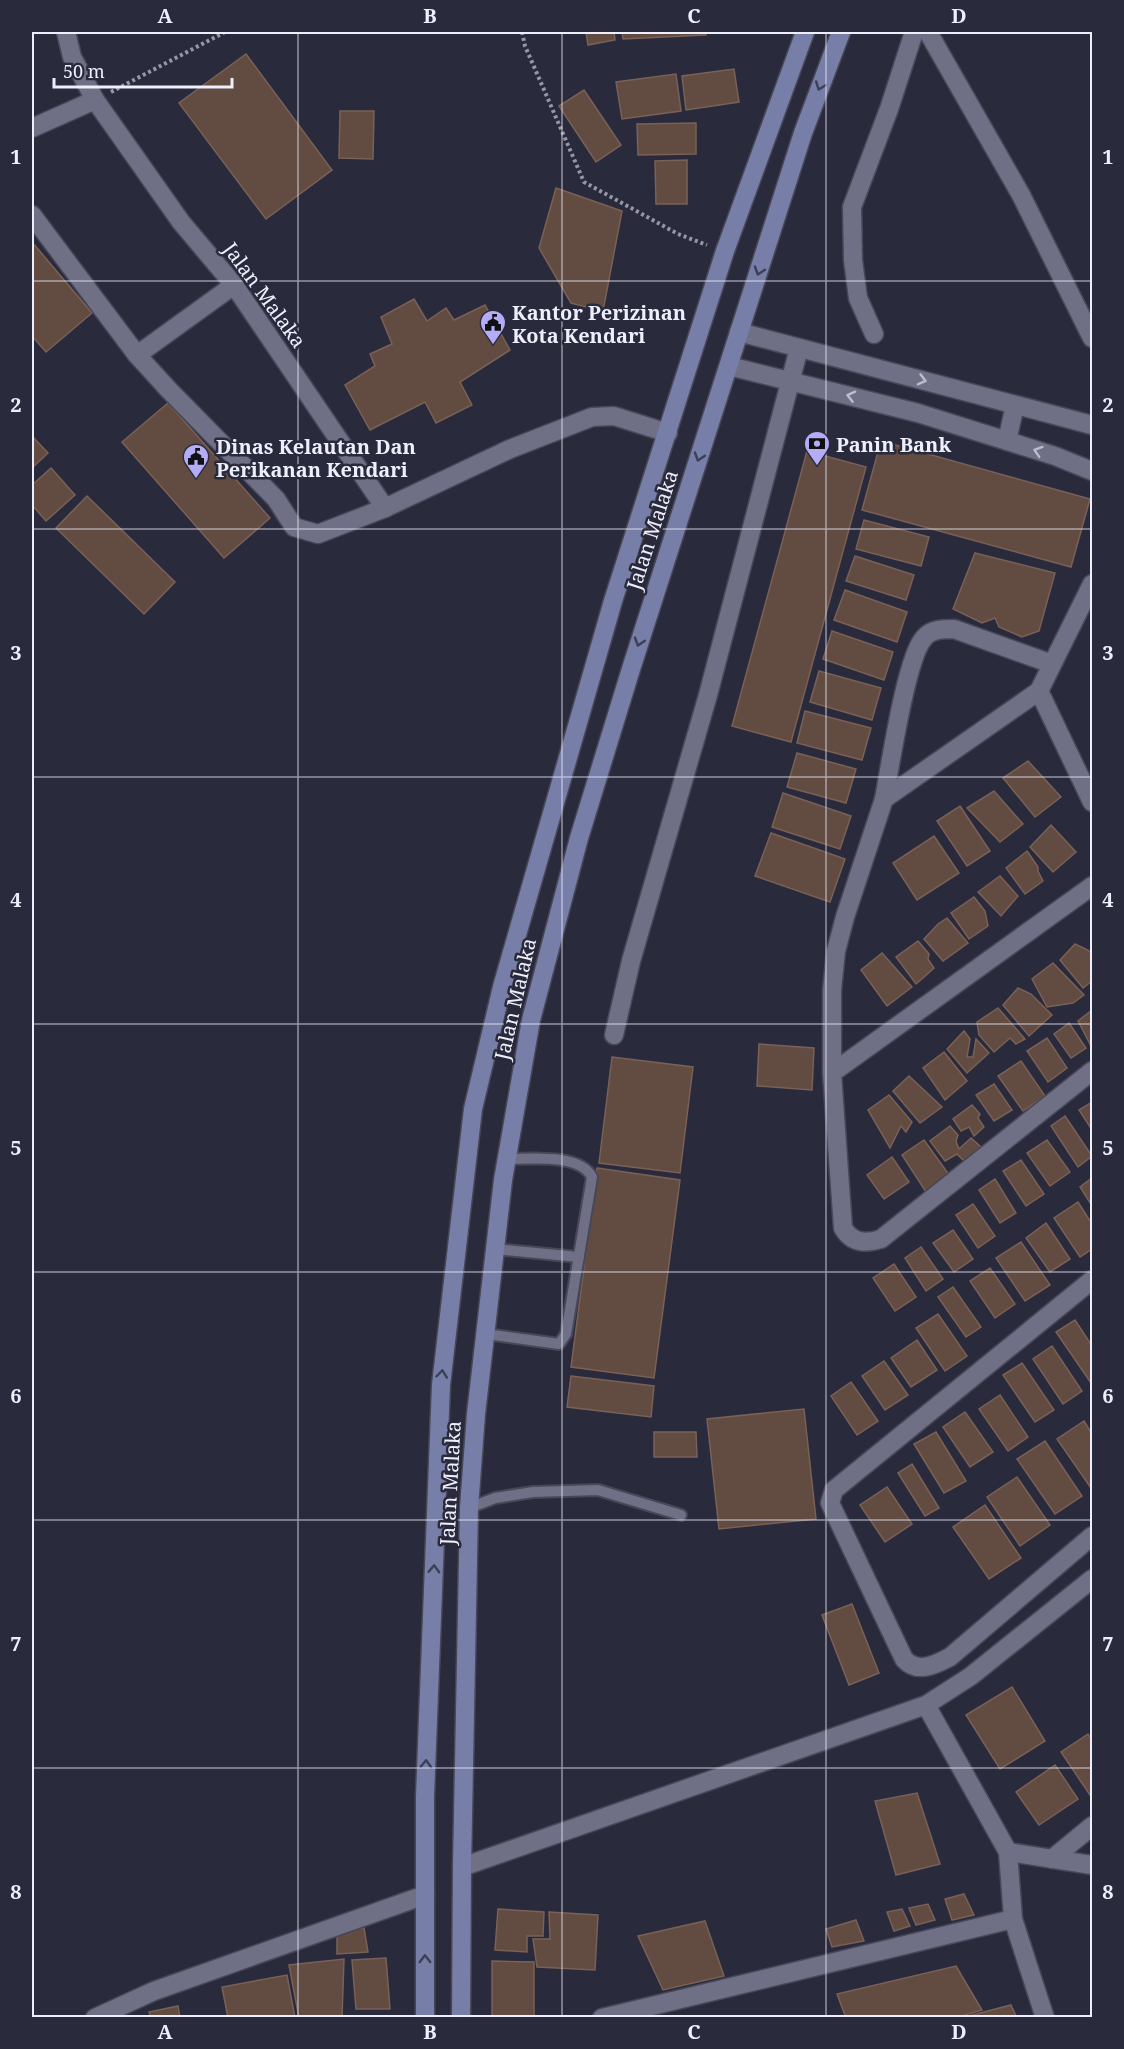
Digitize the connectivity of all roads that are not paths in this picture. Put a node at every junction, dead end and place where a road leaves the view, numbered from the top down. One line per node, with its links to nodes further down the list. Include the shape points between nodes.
1 (66, 32): 6 (street, Jalan Malaka, via 72,57)
2 (805, 32): 19 (street, Jalan Malaka, via 725,251)
3 (841, 32): 10 (street, Jalan Malaka, one-way to 10, via 802,133)
4 (914, 32): 11 (street, via 852,207 858,298)
5 (928, 32): 12 (street, via 1022,195)
6 (95, 100): 7 (street); 9 (street, Jalan Malaka, via 181,222)
7 (32, 128)
8 (32, 215): 14 (street)
9 (234, 285): 14 (street); 22 (street, Jalan Malaka)
10 (739, 332): 13 (street); 15 (street, Jalan Malaka)
11 (874, 334)
12 (1092, 338)
13 (791, 346): 16 (street); 17 (street, one-way to 17)
14 (137, 355): 22 (street, via 276,499 294,527 318,534)
15 (729, 366): 16 (street); 32 (street, Jalan Malaka, one-way to 32, via 579,838 531,1020)
16 (783, 379): 20 (street, one-way to 16, via 918,413); 29 (street, via 708,695 631,961)
17 (1015, 405): 18 (street); 20 (street)
18 (1092, 425)
19 (668, 433): 22 (street, via 614,416 592,417); 47 (street, Jalan Malaka, one-way to 19, via 425,1796 441,1385 473,1109 502,987 607,624)
20 (1007, 441): 21 (street, one-way to 20)
21 (1092, 471)
22 (385, 508)
23 (1092, 584): 24 (street)
24 (1052, 664): 25 (street); 26 (street, via 954,629 939,629 925,636 910,668)
25 (1039, 691): 26 (street); 27 (street)
26 (884, 799): 31 (street, via 836,951)
27 (1092, 802)
28 (1092, 886): 31 (street)
29 (614, 1035)
30 (1092, 1071): 31 (street, via 896,1228 881,1239 868,1242 855,1240 843,1228)
31 (832, 1073)
32 (506, 1159): 33 (street, Jalan Malaka); 34 (lane, via 568,1161 588,1170 592,1177)
33 (495, 1249): 34 (lane); 36 (street, Jalan Malaka)
34 (579, 1257): 36 (lane, via 566,1334 559,1344)
35 (1092, 1280): 39 (street, via 834,1490 830,1503 904,1659 915,1666 934,1666 950,1657)
36 (486, 1334): 37 (street, Jalan Malaka)
37 (469, 1508): 38 (lane, via 495,1498 533,1492 597,1490); 45 (street, Jalan Malaka)
38 (681, 1515)
39 (1092, 1536)
40 (1092, 1579): 41 (street, via 971,1676)
41 (926, 1705): 43 (street); 45 (street)
42 (1092, 1826): 44 (street)
43 (1008, 1852): 44 (street); 48 (street)
44 (1052, 1859): 46 (street)
45 (470, 1864): 51 (street, Jalan Malaka)
46 (1092, 1865)
47 (425, 1896): 49 (street, via 154,1991); 50 (street, Jalan Malaka, one-way to 47)
48 (1013, 1919): 52 (street); 53 (street)
49 (95, 2018)
50 (425, 2018)
51 (461, 2018)
52 (602, 2018)
53 (1045, 2018)

